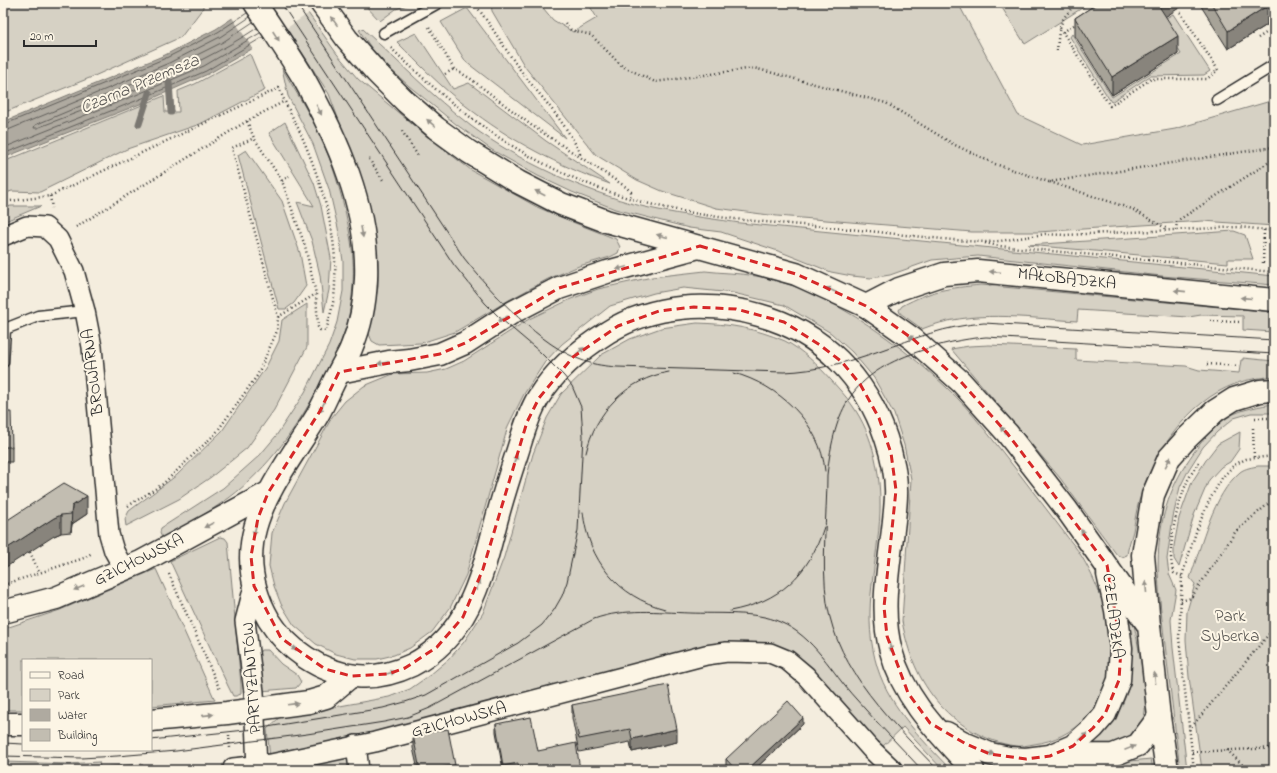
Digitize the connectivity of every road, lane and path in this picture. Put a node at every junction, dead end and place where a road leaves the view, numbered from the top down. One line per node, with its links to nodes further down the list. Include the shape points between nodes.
1 (255, 3): 60 (main road, one-way to 60, via 302,75 353,188 362,231 366,278 363,313 353,345)
2 (321, 3): 47 (main road, one-way to 2, via 606,221 561,204 518,182 469,152 436,128 377,73 347,39)
3 (438, 3): 15 (lane)
4 (474, 3): 30 (path, via 566,129 579,151)
5 (1073, 3): 12 (path)
6 (1268, 3): 8 (path)
7 (1180, 12): 14 (path, via 1218,70 1207,78 1151,79 1110,106)
8 (1274, 13)
9 (1080, 21): 14 (path)
10 (564, 23): 35 (path, via 571,30 592,35 622,66 655,82 754,68 886,103 954,144 995,164)
11 (429, 26): 20 (path)
12 (1060, 28): 14 (path); 18 (path)
13 (1274, 28): 16 (path)
14 (1063, 32)
15 (384, 33)
16 (1258, 38)
17 (388, 45): 36 (path, via 435,89 496,136 562,172)
18 (1057, 51)
19 (1274, 65): 22 (lane)
20 (454, 68): 21 (path); 30 (path)
21 (445, 74)
22 (1217, 100)
23 (285, 101): 24 (path); 37 (path, via 279,88 50,196); 50 (path, via 317,176 332,236 336,284 326,331 318,327)
24 (247, 121): 26 (path); 45 (path)
25 (399, 126): 29 (path)
26 (254, 138): 34 (path); 54 (path, via 232,148)
27 (1274, 147): 35 (path)
28 (368, 156): 33 (path)
29 (418, 156)
30 (578, 156): 36 (path, via 628,188 631,192)
31 (1274, 159): 40 (path, via 1177,221)
32 (289, 176): 34 (path)
33 (383, 180)
34 (282, 181): 50 (path, via 305,246)
35 (1049, 182): 39 (path, via 1132,209)
36 (630, 198): 46 (path, via 678,210 739,219)
37 (3, 202)
38 (1274, 219): 42 (path)
39 (1168, 230): 40 (path); 46 (path, via 1045,234)
40 (1176, 230): 41 (path, via 1240,227)
41 (1264, 230): 42 (path); 48 (path)
42 (1270, 230): 43 (path)
43 (1274, 231)
44 (3, 236): 45 (street, BROWARNA, via 27,226 46,227)
45 (58, 239): 53 (street, BROWARNA, via 74,271)
46 (979, 242): 49 (path)
47 (700, 246): 52 (main road, one-way to 47, via 796,274); 60 (main road, one-way to 60, via 559,288 513,312 465,343 440,354)
48 (1264, 263)
49 (1274, 272)
50 (316, 294): 54 (path)
51 (1274, 300): 52 (main road, MAŁOBĄDZKA, one-way to 52, via 978,271 944,274 899,288)
52 (866, 306): 73 (main road, one-way to 52, via 1011,439 961,382 913,339)
53 (85, 311): 57 (lane, via 38,316 5,329); 71 (street, BROWARNA, via 92,347)
54 (278, 318): 70 (path, via 277,331 257,376 216,432 163,484)
55 (1210, 321): 56 (path)
56 (1242, 322)
57 (3, 362)
58 (1207, 364): 59 (path)
59 (1239, 366)
60 (339, 372): 68 (main road, one-way to 68, via 320,411)
61 (1274, 390): 82 (main road, one-way to 61, via 1143,555 1153,495 1169,458 1215,411 1234,399 1260,391)
62 (1249, 418): 63 (path)
63 (1274, 418)
64 (1253, 428): 66 (path)
65 (1274, 456): 66 (path)
66 (1254, 457): 77 (path, via 1234,465 1218,484 1199,523)
67 (1201, 458): 77 (path, via 1187,481 1178,507 1173,535 1170,558 1174,573)
68 (268, 493): 74 (main road, GZICHOWSKA, one-way to 74); 79 (main road, one-way to 79, via 258,518 251,556)
69 (1274, 499): 80 (path, via 1236,531 1191,598)
70 (127, 506)
71 (111, 542): 74 (street, BROWARNA); 75 (path, via 84,558)
72 (30, 552): 75 (path)
73 (1106, 565): 82 (main road); 97 (main road, CZELADZKA, one-way to 73, via 1072,746 1093,728 1105,714 1119,680 1121,648)
74 (124, 569): 81 (main road, GZICHOWSKA, one-way to 81, via 56,598)
75 (39, 572): 78 (path)
76 (168, 573): 85 (path)
77 (1182, 576): 80 (path)
78 (3, 585)
79 (254, 586): 84 (main road, one-way to 84, via 263,608 281,638 325,669); 86 (street, PARTYZANTÓW, via 246,621)
80 (1181, 601): 92 (path, via 1179,647)
81 (3, 612)
82 (1149, 626): 87 (main road, one-way to 82)
83 (1274, 628): 92 (path)
84 (351, 676): 86 (main road, one-way to 84, via 309,702 326,697); 89 (main road, one-way to 89, via 388,674 405,668 438,648 463,618 475,595 527,422 538,398 573,357 618,326 638,318 659,311 712,307 757,314 784,322 804,333 842,362 860,384 879,418 891,453 896,490 884,607 887,636 891,653 908,693)
85 (221, 692)
86 (254, 709): 88 (main road, one-way to 86); 99 (street, PARTYZANTÓW)
87 (1159, 717): 97 (main road, CZELADZKA, one-way to 87, via 1113,755 1138,745); 103 (main road)
88 (152, 720)
89 (930, 723): 97 (main road, CZELADZKA, one-way to 97, via 966,744 990,754 1026,759); 102 (main road)
90 (3, 724): 91 (main road)
91 (22, 724)
92 (1189, 731): 96 (path)
93 (356, 745): 99 (street, GZICHOWSKA); 100 (street); 101 (street, GZICHOWSKA, via 706,655 734,652 770,653 788,660 806,676)
94 (1274, 748): 95 (path)
95 (1228, 750): 96 (path); 105 (path)
96 (1192, 752): 104 (path)
97 (1050, 756)
98 (233, 768): 99 (street, GZICHOWSKA)
99 (257, 768)
100 (359, 770)
101 (893, 770)
102 (973, 770)
103 (1167, 770)
104 (1194, 770)
105 (1248, 770)

